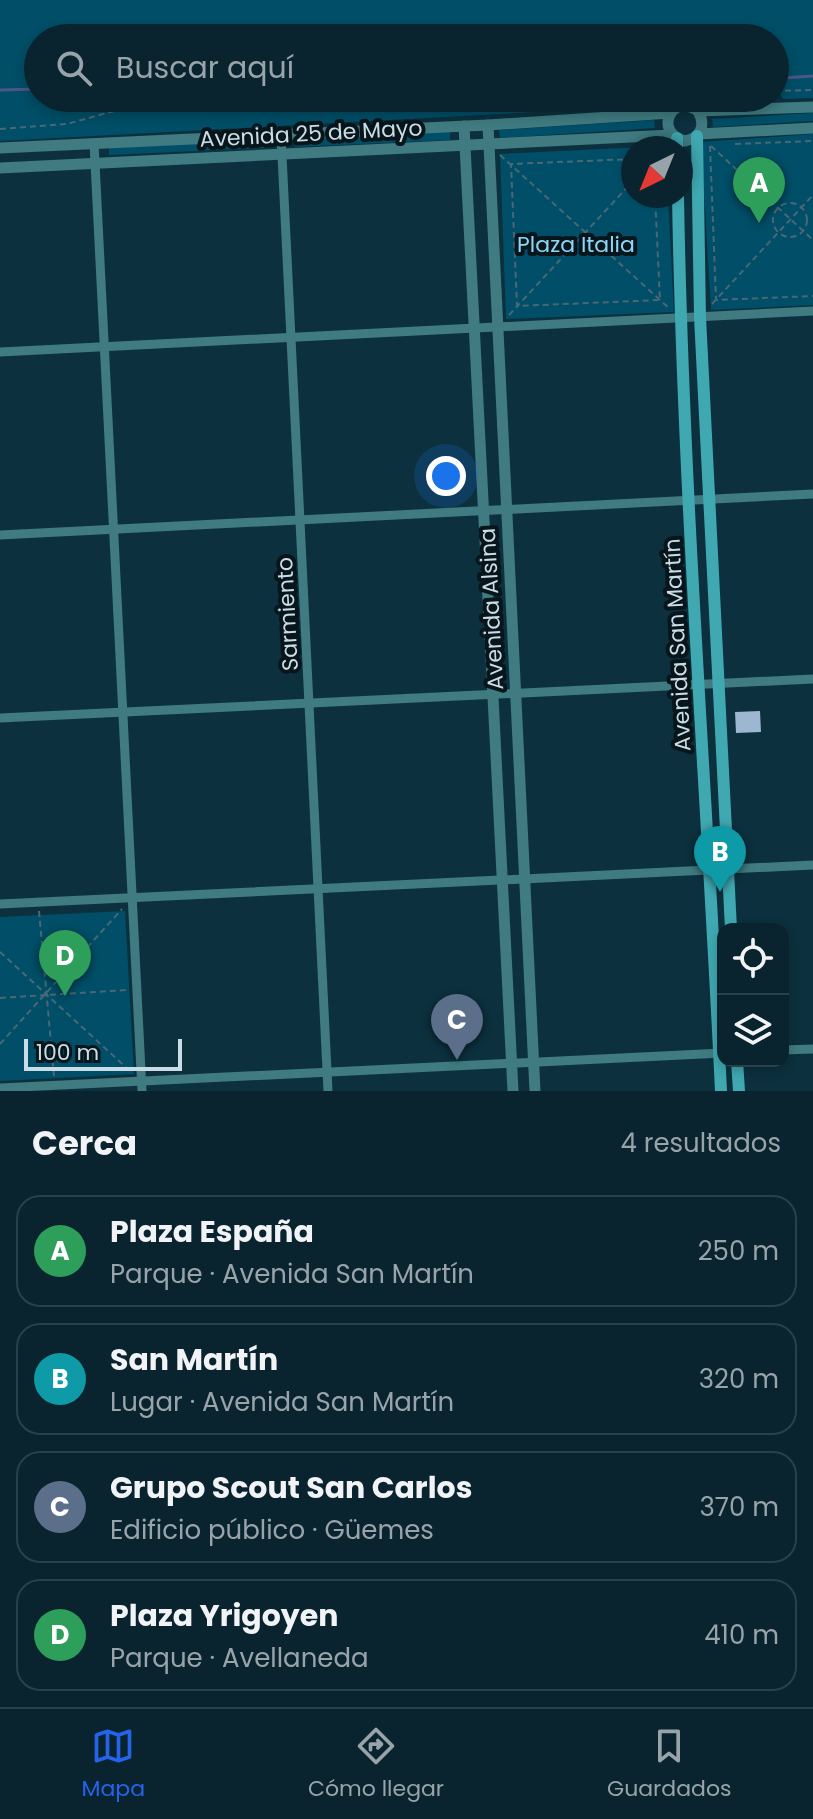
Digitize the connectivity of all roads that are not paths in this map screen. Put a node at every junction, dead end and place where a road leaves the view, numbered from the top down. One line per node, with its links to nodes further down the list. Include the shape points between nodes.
1 (813, 107): 2 (street)
2 (789, 108)
3 (699, 112): 9 (street, via 703,126)
4 (671, 113): 5 (street, Avenida 25 de Mayo); 10 (street, via 668,128)
5 (488, 125): 6 (street, Avenida 25 de Mayo); 14 (street, Avenida Alsina)
6 (464, 126): 8 (street, Avenida 25 de Mayo); 15 (street, Avenida Alsina)
7 (813, 128): 9 (street)
8 (281, 135): 13 (street, Avenida 25 de Mayo); 17 (street, Sarmiento)
9 (698, 135): 11 (street); 22 (main road, Avenida San Martín)
10 (673, 136)
11 (693, 137)
12 (621, 141): 14 (street, Avenida 25 de Mayo)
13 (94, 143): 16 (street, Avenida 25 de Mayo); 18 (street)
14 (488, 144): 15 (street, Avenida 25 de Mayo); 24 (street, Avenida Alsina)
15 (465, 145): 17 (street, Avenida 25 de Mayo); 25 (street, Avenida Alsina)
16 (0, 148)
17 (282, 155): 18 (street, Avenida 25 de Mayo); 26 (street, Sarmiento)
18 (95, 163): 19 (street, Avenida 25 de Mayo); 27 (street)
19 (0, 168)
20 (678, 208): 23 (main road, Avenida San Martín)
21 (813, 311): 22 (street)
22 (700, 317): 23 (street); 30 (main road, Avenida San Martín)
23 (680, 318): 24 (street); 31 (main road, Avenida San Martín)
24 (497, 327): 25 (street); 32 (street, Avenida Alsina)
25 (474, 328): 26 (street); 33 (street, Avenida Alsina)
26 (291, 337): 27 (street); 34 (street, Sarmiento)
27 (104, 347): 28 (street); 35 (street)
28 (0, 352)
29 (813, 494): 30 (street)
30 (709, 499): 31 (street); 38 (main road, Avenida San Martín)
31 (688, 500): 32 (street); 39 (main road, Avenida San Martín)
32 (506, 510): 33 (street); 40 (street, Avenida Alsina)
33 (484, 511): 34 (street); 41 (street, Avenida Alsina)
34 (300, 520): 35 (street); 42 (street, Sarmiento)
35 (113, 529): 36 (street); 43 (street)
36 (0, 535)
37 (813, 679): 38 (street)
38 (719, 684): 39 (street); 46 (main road, Avenida San Martín)
39 (699, 685): 40 (street); 47 (main road, Avenida San Martín)
40 (515, 694): 41 (street); 48 (street, Avenida Alsina)
41 (493, 695): 42 (street); 49 (street, Avenida Alsina)
42 (309, 703): 43 (street); 50 (street, Sarmiento)
43 (123, 713): 44 (street); 51 (street)
44 (0, 718)
45 (813, 865): 46 (street)
46 (728, 869): 47 (street); 53 (main road, Avenida San Martín)
47 (709, 870): 48 (street); 54 (main road, Avenida San Martín)
48 (524, 879): 49 (street); 58 (street, Avenida Alsina)
49 (502, 880): 50 (street); 59 (street, Avenida Alsina)
50 (318, 889): 51 (street); 62 (street, Sarmiento)
51 (132, 898): 52 (street); 63 (street)
52 (0, 904)
53 (731, 923)
54 (717, 995)
55 (813, 1049): 56 (street)
56 (789, 1050)
57 (717, 1053): 58 (street)
58 (533, 1062): 59 (street); 67 (street, Avenida Alsina)
59 (511, 1063): 62 (street); 66 (street, Avenida Alsina)
60 (721, 1067): 68 (main road, Avenida San Martín)
61 (737, 1067): 69 (main road)
62 (327, 1072): 63 (street); 65 (street, Sarmiento)
63 (141, 1086): 64 (street)
64 (0, 1088)
65 (328, 1091)
66 (513, 1091)
67 (535, 1091)
68 (721, 1091)
69 (739, 1091)

